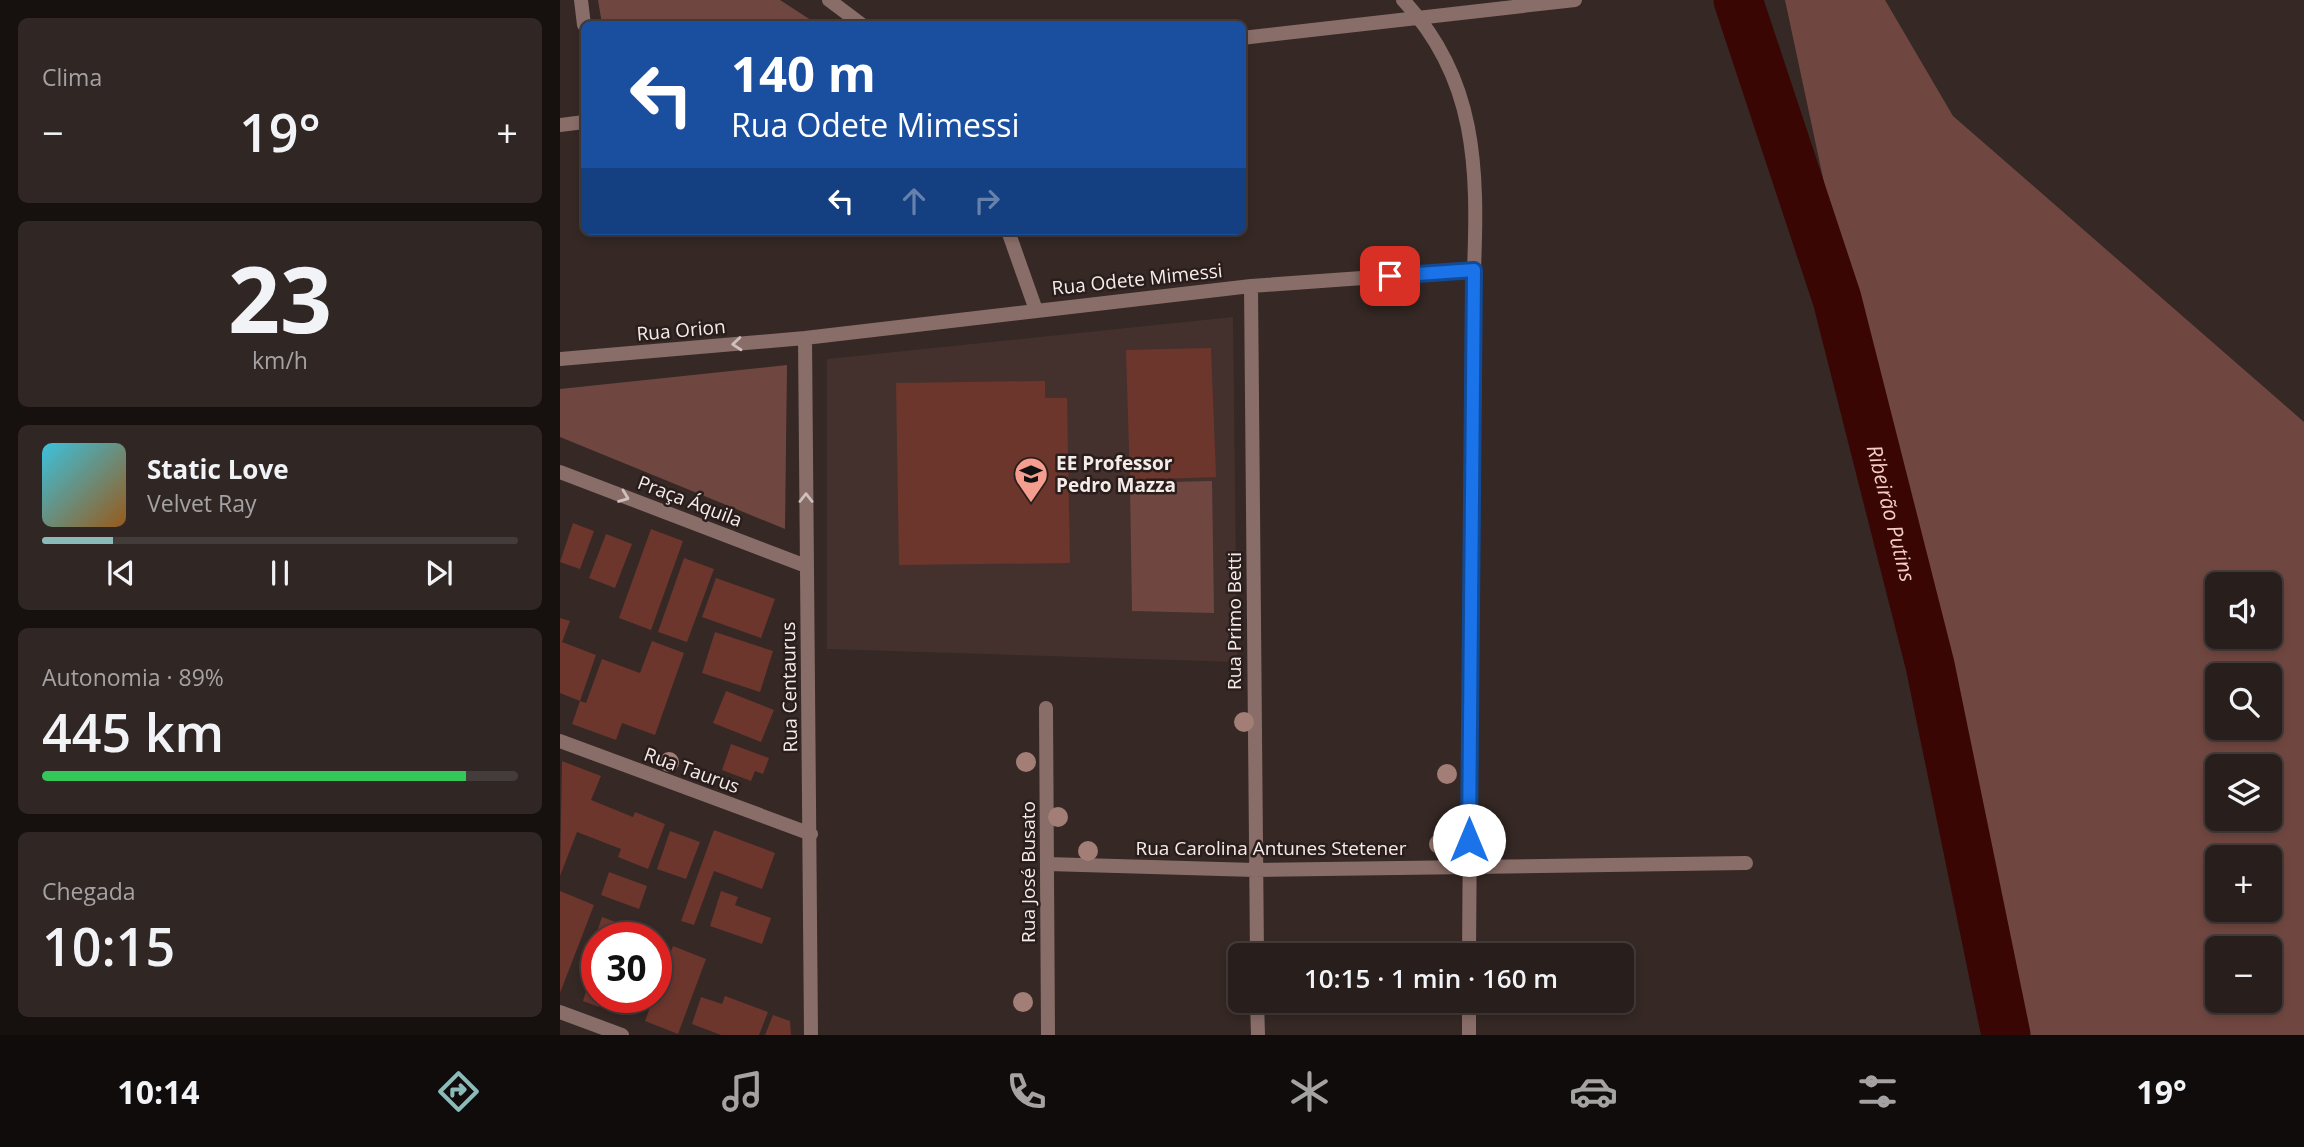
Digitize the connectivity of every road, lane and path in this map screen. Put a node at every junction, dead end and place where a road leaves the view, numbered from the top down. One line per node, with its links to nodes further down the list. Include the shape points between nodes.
1 (581, 0): 6 (street)
2 (829, 0): 7 (street)
3 (1403, 0): 5 (street)
4 (1575, 0): 5 (street)
5 (1419, 17): 8 (street); 12 (street, via 1446,60 1473,144 1477,191)
6 (584, 21)
7 (857, 21)
8 (1246, 38)
9 (581, 122): 10 (street)
10 (560, 125)
11 (1009, 235): 14 (street)
12 (1474, 270): 13 (street, Rua Odete Mimessi); 24 (street)
13 (1251, 286): 14 (street, Rua Odete Mimessi); 25 (street, Rua Primo Betti)
14 (1036, 310): 15 (street, Rua Odete Mimessi)
15 (805, 338): 16 (street, Rua Orion, one-way to 16); 18 (street, Rua Centaurus, one-way to 15)
16 (560, 359)
17 (560, 472): 18 (street, Praça Áquila, one-way to 18)
18 (806, 566): 21 (street, Rua Centaurus)
19 (1046, 708): 23 (street, Rua José Busato)
20 (560, 741): 21 (street, Rua Taurus)
21 (811, 834): 32 (street, Rua Centaurus)
22 (1746, 863): 24 (street, Rua Carolina Antunes Stetener)
23 (1047, 864): 25 (street, Rua Carolina Antunes Stetener); 33 (street, Rua José Busato)
24 (1469, 867): 25 (street, Rua Carolina Antunes Stetener); 27 (street)
25 (1255, 870): 26 (street, Rua Primo Betti)
26 (1256, 943)
27 (1469, 943)
28 (560, 1012): 31 (street)
29 (1257, 1013): 34 (street)
30 (1469, 1013): 35 (street)
31 (622, 1035)
32 (811, 1035)
33 (1048, 1035)
34 (1258, 1035)
35 (1469, 1035)

